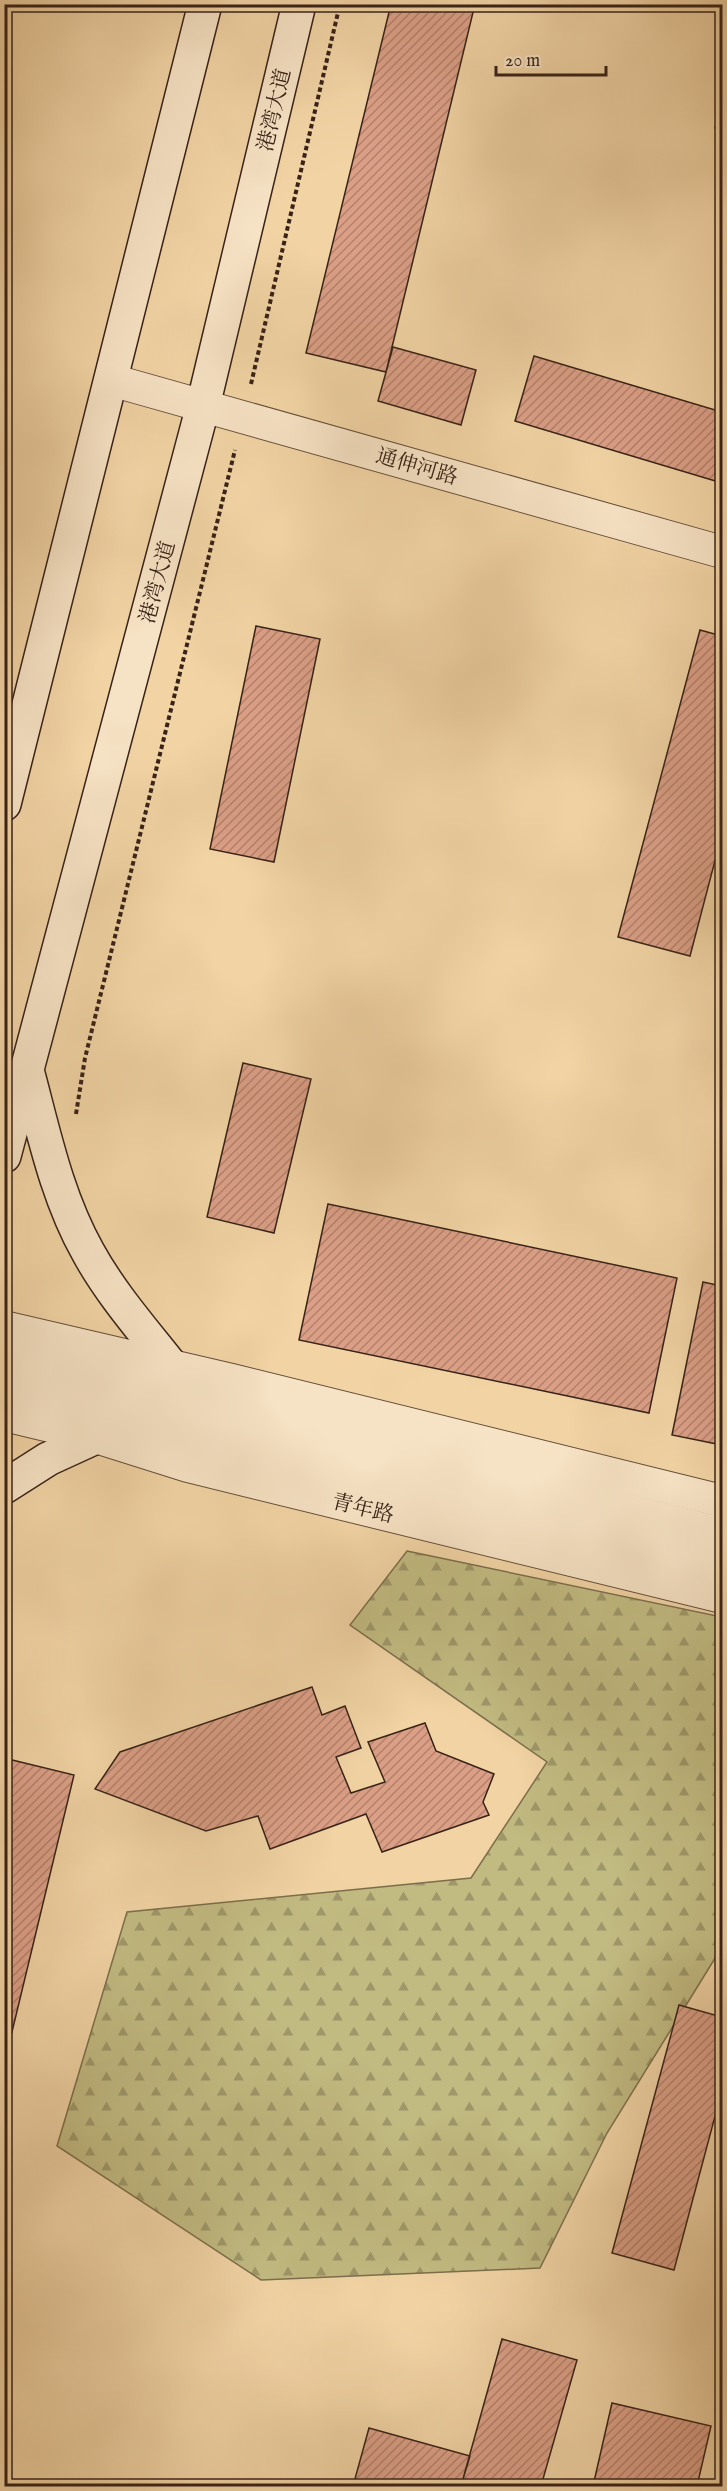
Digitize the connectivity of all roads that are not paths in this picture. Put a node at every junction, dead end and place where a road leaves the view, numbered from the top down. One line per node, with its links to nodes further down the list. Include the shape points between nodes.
1 (205, 4): 3 (main road)
2 (299, 4): 4 (main road, 港湾大道)
3 (111, 380): 4 (street, 通伸河路); 6 (main road)
4 (203, 406): 5 (street, 通伸河路); 7 (main road, 港湾大道)
5 (723, 552)
6 (4, 804)
7 (27, 1072): 8 (main road, 港湾大道); 11 (main road, via 61,1194 88,1252 111,1289)
8 (4, 1156)
9 (4, 1327): 11 (street)
10 (4, 1355): 18 (main road)
11 (172, 1367): 17 (street)
12 (4, 1388): 14 (main road, 青年路)
13 (4, 1415): 15 (street, 青年路)
14 (153, 1425): 15 (main road); 19 (main road, 青年路)
15 (96, 1437): 16 (main road, via 48,1459); 20 (street, 青年路, via 188,1466)
16 (4, 1487)
17 (723, 1501)
18 (723, 1534)
19 (723, 1566)
20 (723, 1596)

